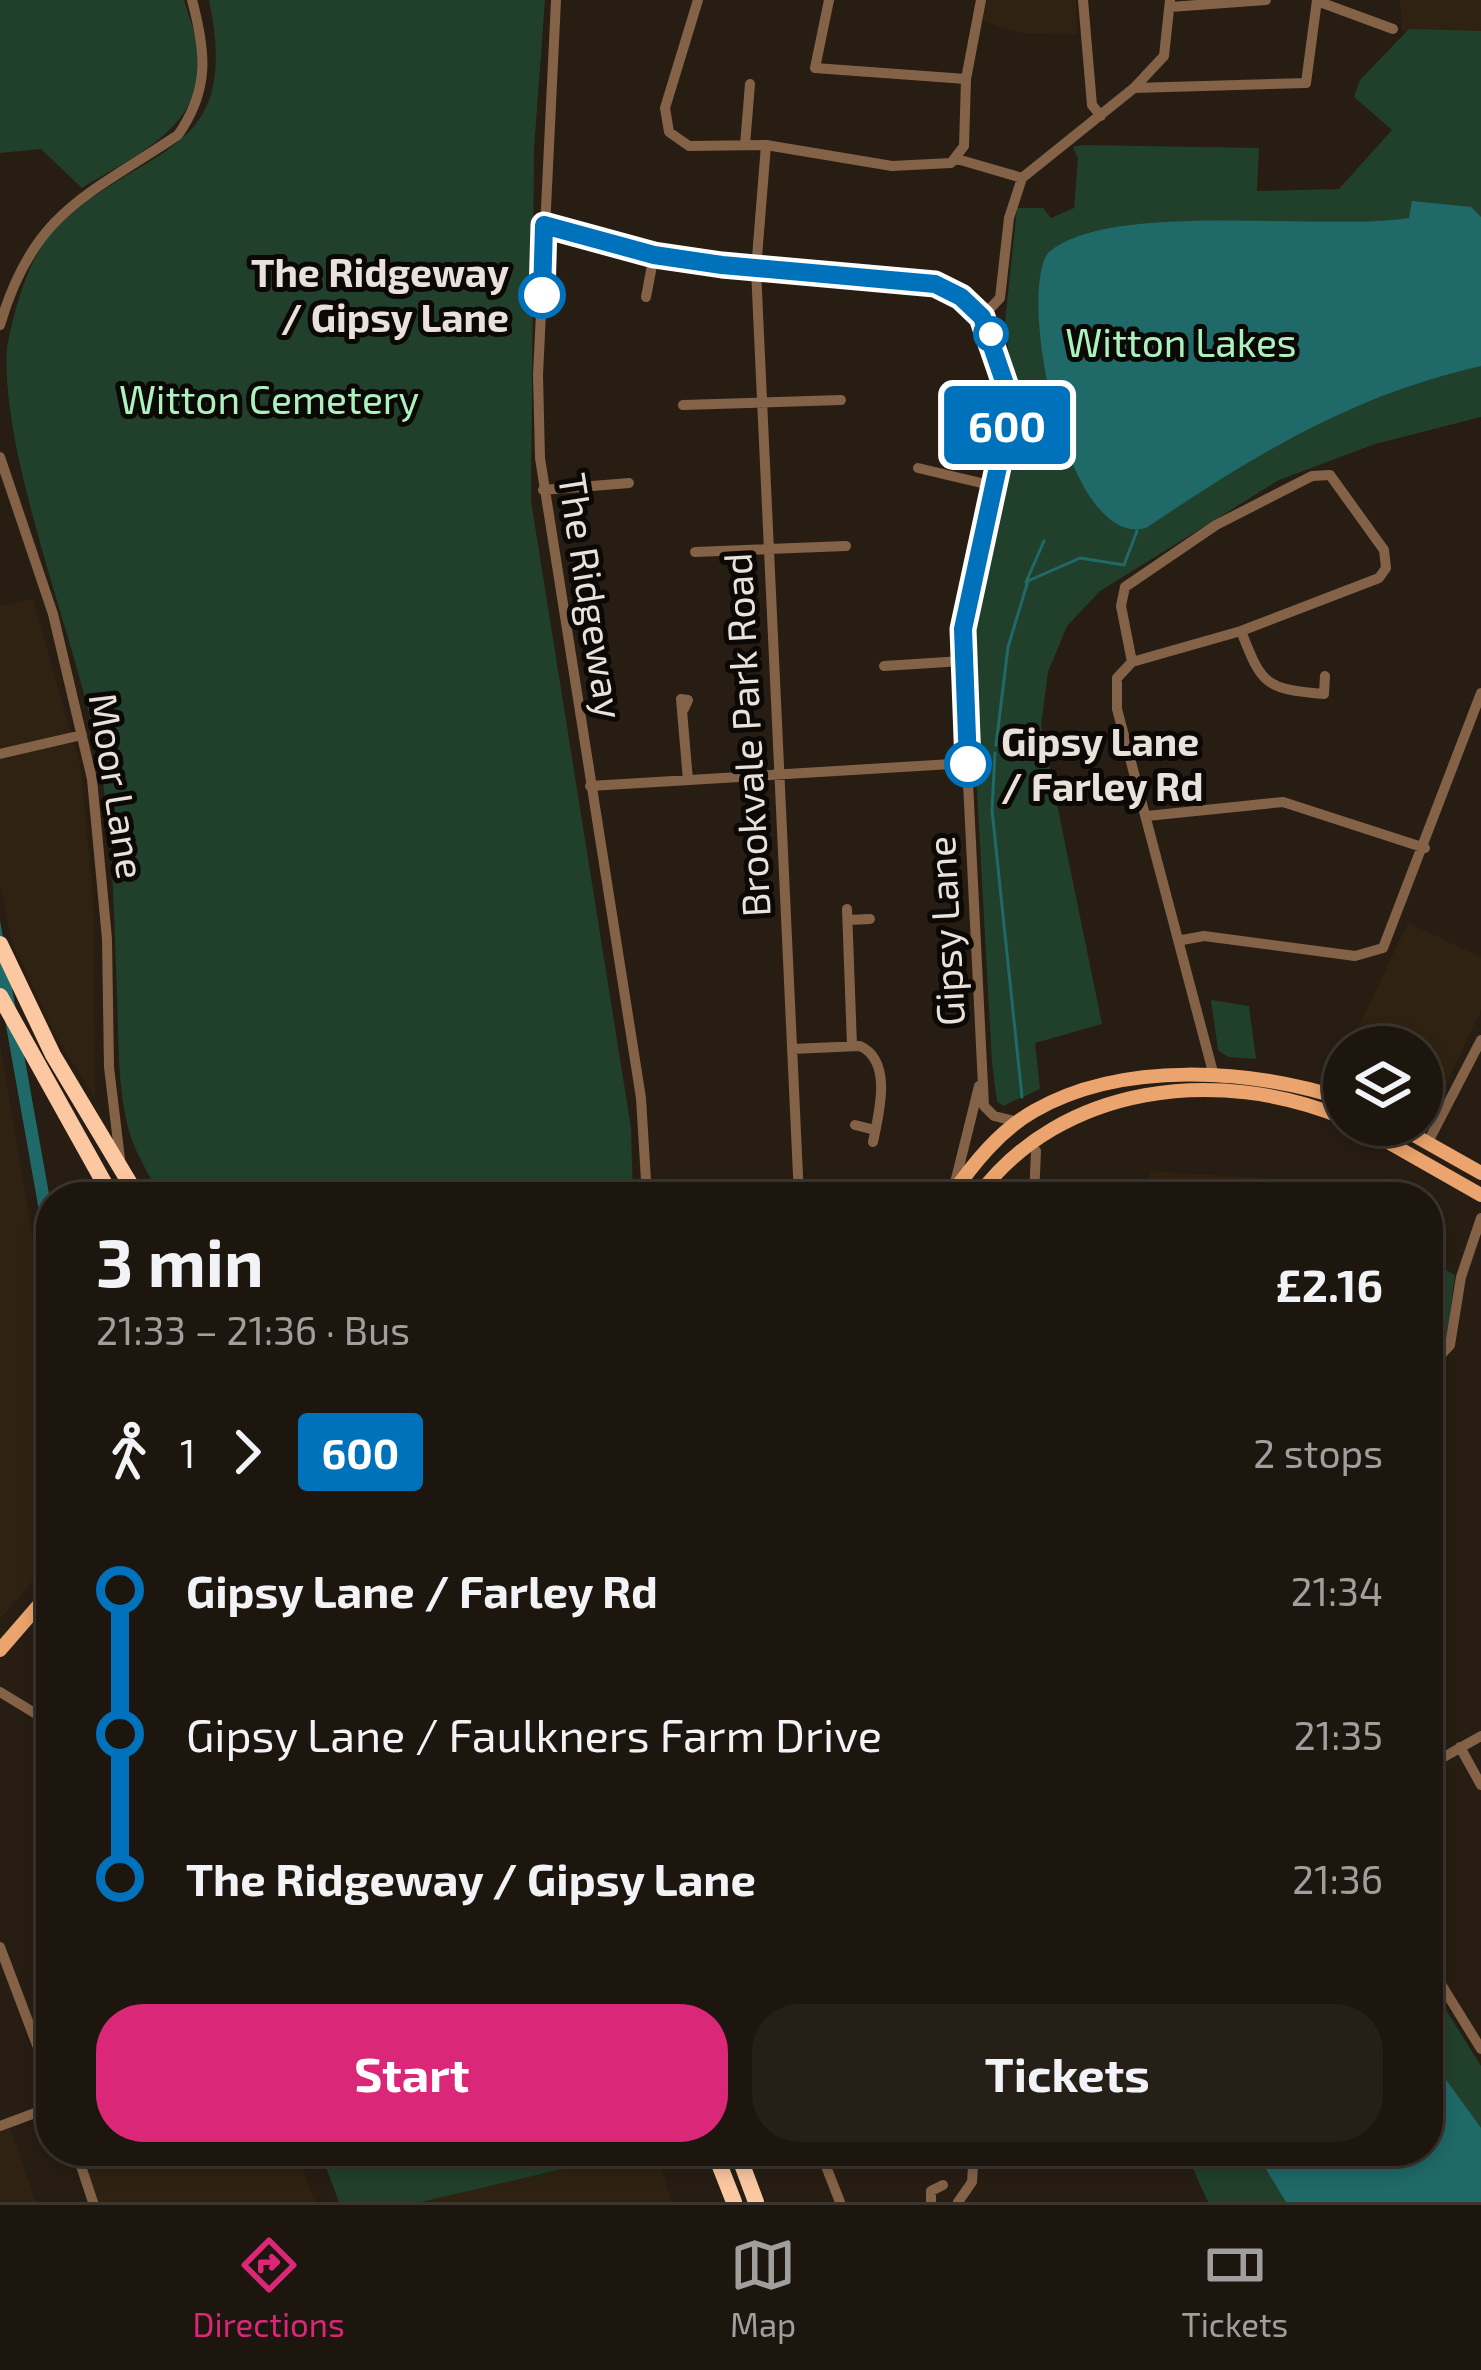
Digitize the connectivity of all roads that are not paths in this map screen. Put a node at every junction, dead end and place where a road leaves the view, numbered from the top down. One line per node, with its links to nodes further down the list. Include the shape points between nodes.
1 (191, 0): 24 (street, via 205,55 204,84 188,121 46,227 21,263)
2 (556, 0): 19 (street, The Ridgeway)
3 (698, 0): 16 (street, via 666,123 688,146)
4 (829, 0): 11 (street, via 815,68)
5 (981, 0): 11 (street)
6 (1083, 0): 14 (street, via 1092,105)
7 (1266, 0): 9 (street)
8 (1317, 1): 10 (street); 13 (street, via 1306,83)
9 (1170, 3): 13 (street, via 1168,46)
10 (1393, 29)
11 (966, 80): 17 (street)
12 (750, 84): 16 (street)
13 (1134, 88): 14 (street)
14 (1101, 116): 18 (street)
15 (766, 145): 16 (street); 17 (street, via 892,166); 21 (street, Brookvale Park Road)
16 (745, 146)
17 (957, 159): 18 (street)
18 (1022, 178): 23 (street, via 1000,298)
19 (544, 225): 20 (street); 32 (street, The Ridgeway)
20 (654, 255): 21 (street); 22 (street)
21 (756, 270): 23 (street, via 935,284); 26 (street, Brookvale Park Road)
22 (646, 297)
23 (982, 317): 31 (street, Gipsy Lane, via 1007,402)
24 (0, 326)
25 (841, 400): 26 (street)
26 (765, 402): 27 (street); 34 (street, Brookvale Park Road)
27 (682, 405)
28 (0, 457): 43 (street, Moor Lane, via 53,614)
29 (918, 468): 31 (street)
30 (629, 484): 32 (street)
31 (998, 487): 37 (street, Gipsy Lane)
32 (543, 490): 48 (street, The Ridgeway)
33 (845, 546): 34 (street)
34 (767, 548): 35 (street); 46 (street, Brookvale Park Road)
35 (695, 552)
36 (1240, 631): 38 (street); 38 (street, via 1379,578 1386,568 1384,550 1330,476 1280,489 1130,581 1121,606); 40 (street, via 1268,685 1324,694)
37 (962, 661): 39 (street); 45 (street, Gipsy Lane)
38 (1132, 662): 49 (street, via 1118,678 1117,709)
39 (884, 666)
40 (1325, 676)
41 (1481, 693): 50 (street)
42 (684, 709): 47 (street)
43 (82, 736): 44 (street); 65 (street, Moor Lane, via 100,853)
44 (0, 754)
45 (968, 764): 46 (street); 58 (street, Gipsy Lane)
46 (780, 775): 47 (street); 57 (street, Brookvale Park Road)
47 (688, 780): 48 (street)
48 (590, 787): 76 (street, The Ridgeway, via 641,1098)
49 (1147, 816): 50 (street, via 1283,802); 52 (street)
50 (1425, 848): 52 (street, via 1387,941 1370,953)
51 (870, 919): 56 (street, via 848,915)
52 (1182, 940): 59 (street)
53 (0, 944): 74 (highway, via 53,1055)
54 (0, 996): 72 (highway)
55 (1481, 1040): 62 (street)
56 (852, 1046): 57 (street); 64 (street, via 866,1047 878,1061 881,1102 874,1136)
57 (792, 1049): 77 (street, Brookvale Park Road)
58 (982, 1072): 63 (street, Gipsy Lane, via 984,1106); 78 (street, Gipsy Lane)
59 (1214, 1076): 60 (main road); 63 (main road, via 1100,1087)
60 (1323, 1093)
61 (1323, 1112): 80 (main road, via 1250,1092 1139,1097 1048,1128)
62 (1443, 1113)
63 (1018, 1122): 79 (main road)
64 (856, 1125)
65 (118, 1134): 73 (street, Moor Lane); 75 (street, Moor Lane)
66 (1394, 1146): 70 (main road)
67 (1426, 1146): 70 (main road)
68 (1435, 1146): 71 (main road)
69 (1036, 1151): 81 (street)
70 (1420, 1161): 82 (main road)
71 (1481, 1173)
72 (104, 1182)
73 (125, 1182)
74 (133, 1182)
75 (136, 1182)
76 (646, 1182)
77 (798, 1182)
78 (954, 1182)
79 (962, 1182)
80 (989, 1182)
81 (1035, 1182)
82 (1481, 1195)
83 (1481, 1218): 84 (street)
84 (1443, 1353)
85 (36, 1608): 86 (main road)
86 (0, 1650)
87 (0, 1692): 88 (street)
88 (36, 1714)
89 (1481, 1736): 90 (street)
90 (1460, 1747): 91 (street); 92 (street)
91 (1443, 1757)
92 (1481, 1786)
93 (0, 1947): 95 (street)
94 (1443, 1987): 96 (street)
95 (36, 2042)
96 (1481, 2049)
97 (36, 2113): 98 (street)
98 (0, 2126)
99 (81, 2166): 105 (street)
100 (720, 2166): 106 (highway)
101 (743, 2166): 107 (highway)
102 (826, 2166): 108 (street)
103 (975, 2166): 110 (street)
104 (943, 2185): 109 (street, via 931,2191)
105 (93, 2202)
106 (734, 2202)
107 (756, 2202)
108 (840, 2202)
109 (931, 2202)
110 (958, 2202)

